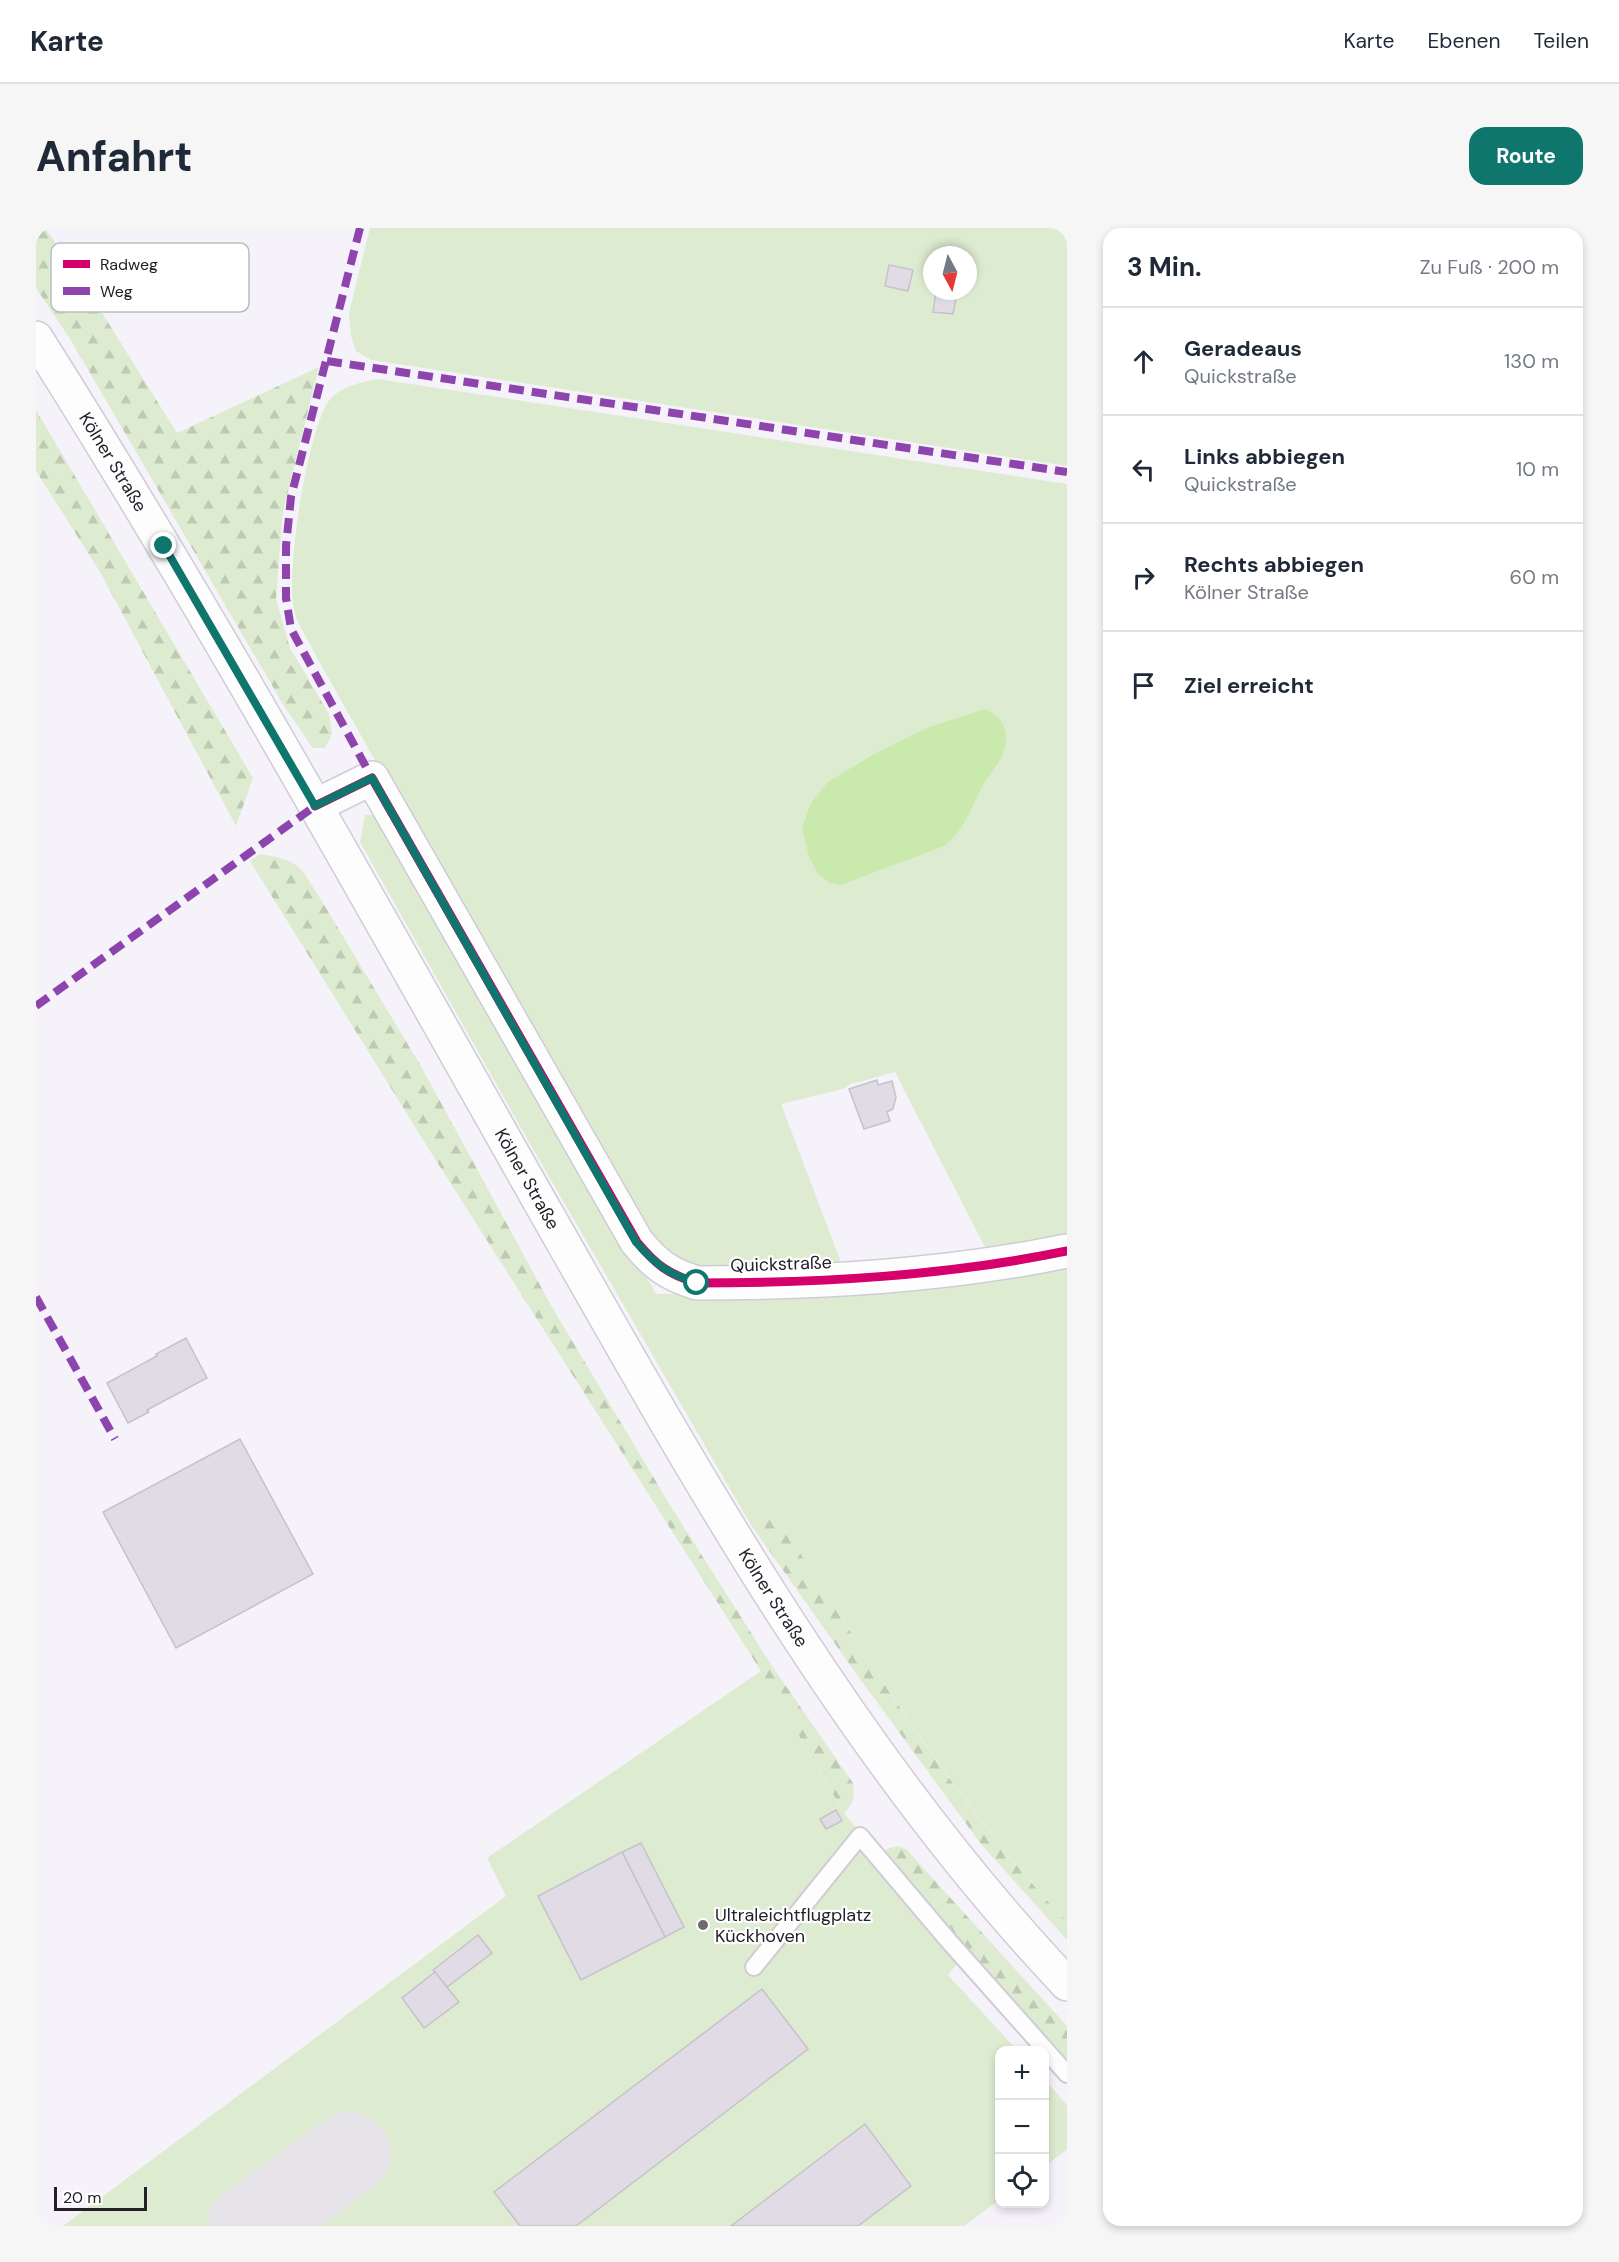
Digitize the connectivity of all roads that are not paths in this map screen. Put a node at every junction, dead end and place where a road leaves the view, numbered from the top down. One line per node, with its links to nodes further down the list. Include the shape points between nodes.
1 (36, 338): 2 (main road, Kölner Straße, via 164,546)
2 (315, 806): 3 (main road, Quickstraße, via 372,778 636,1242 653,1262 674,1276 697,1283 871,1277 953,1271); 5 (main road, Kölner Straße, via 687,1460 782,1613 903,1789 982,1889)
3 (1067, 1251)
4 (754, 1967): 6 (lane, via 860,1836)
5 (1067, 1984)
6 (1067, 2074)

